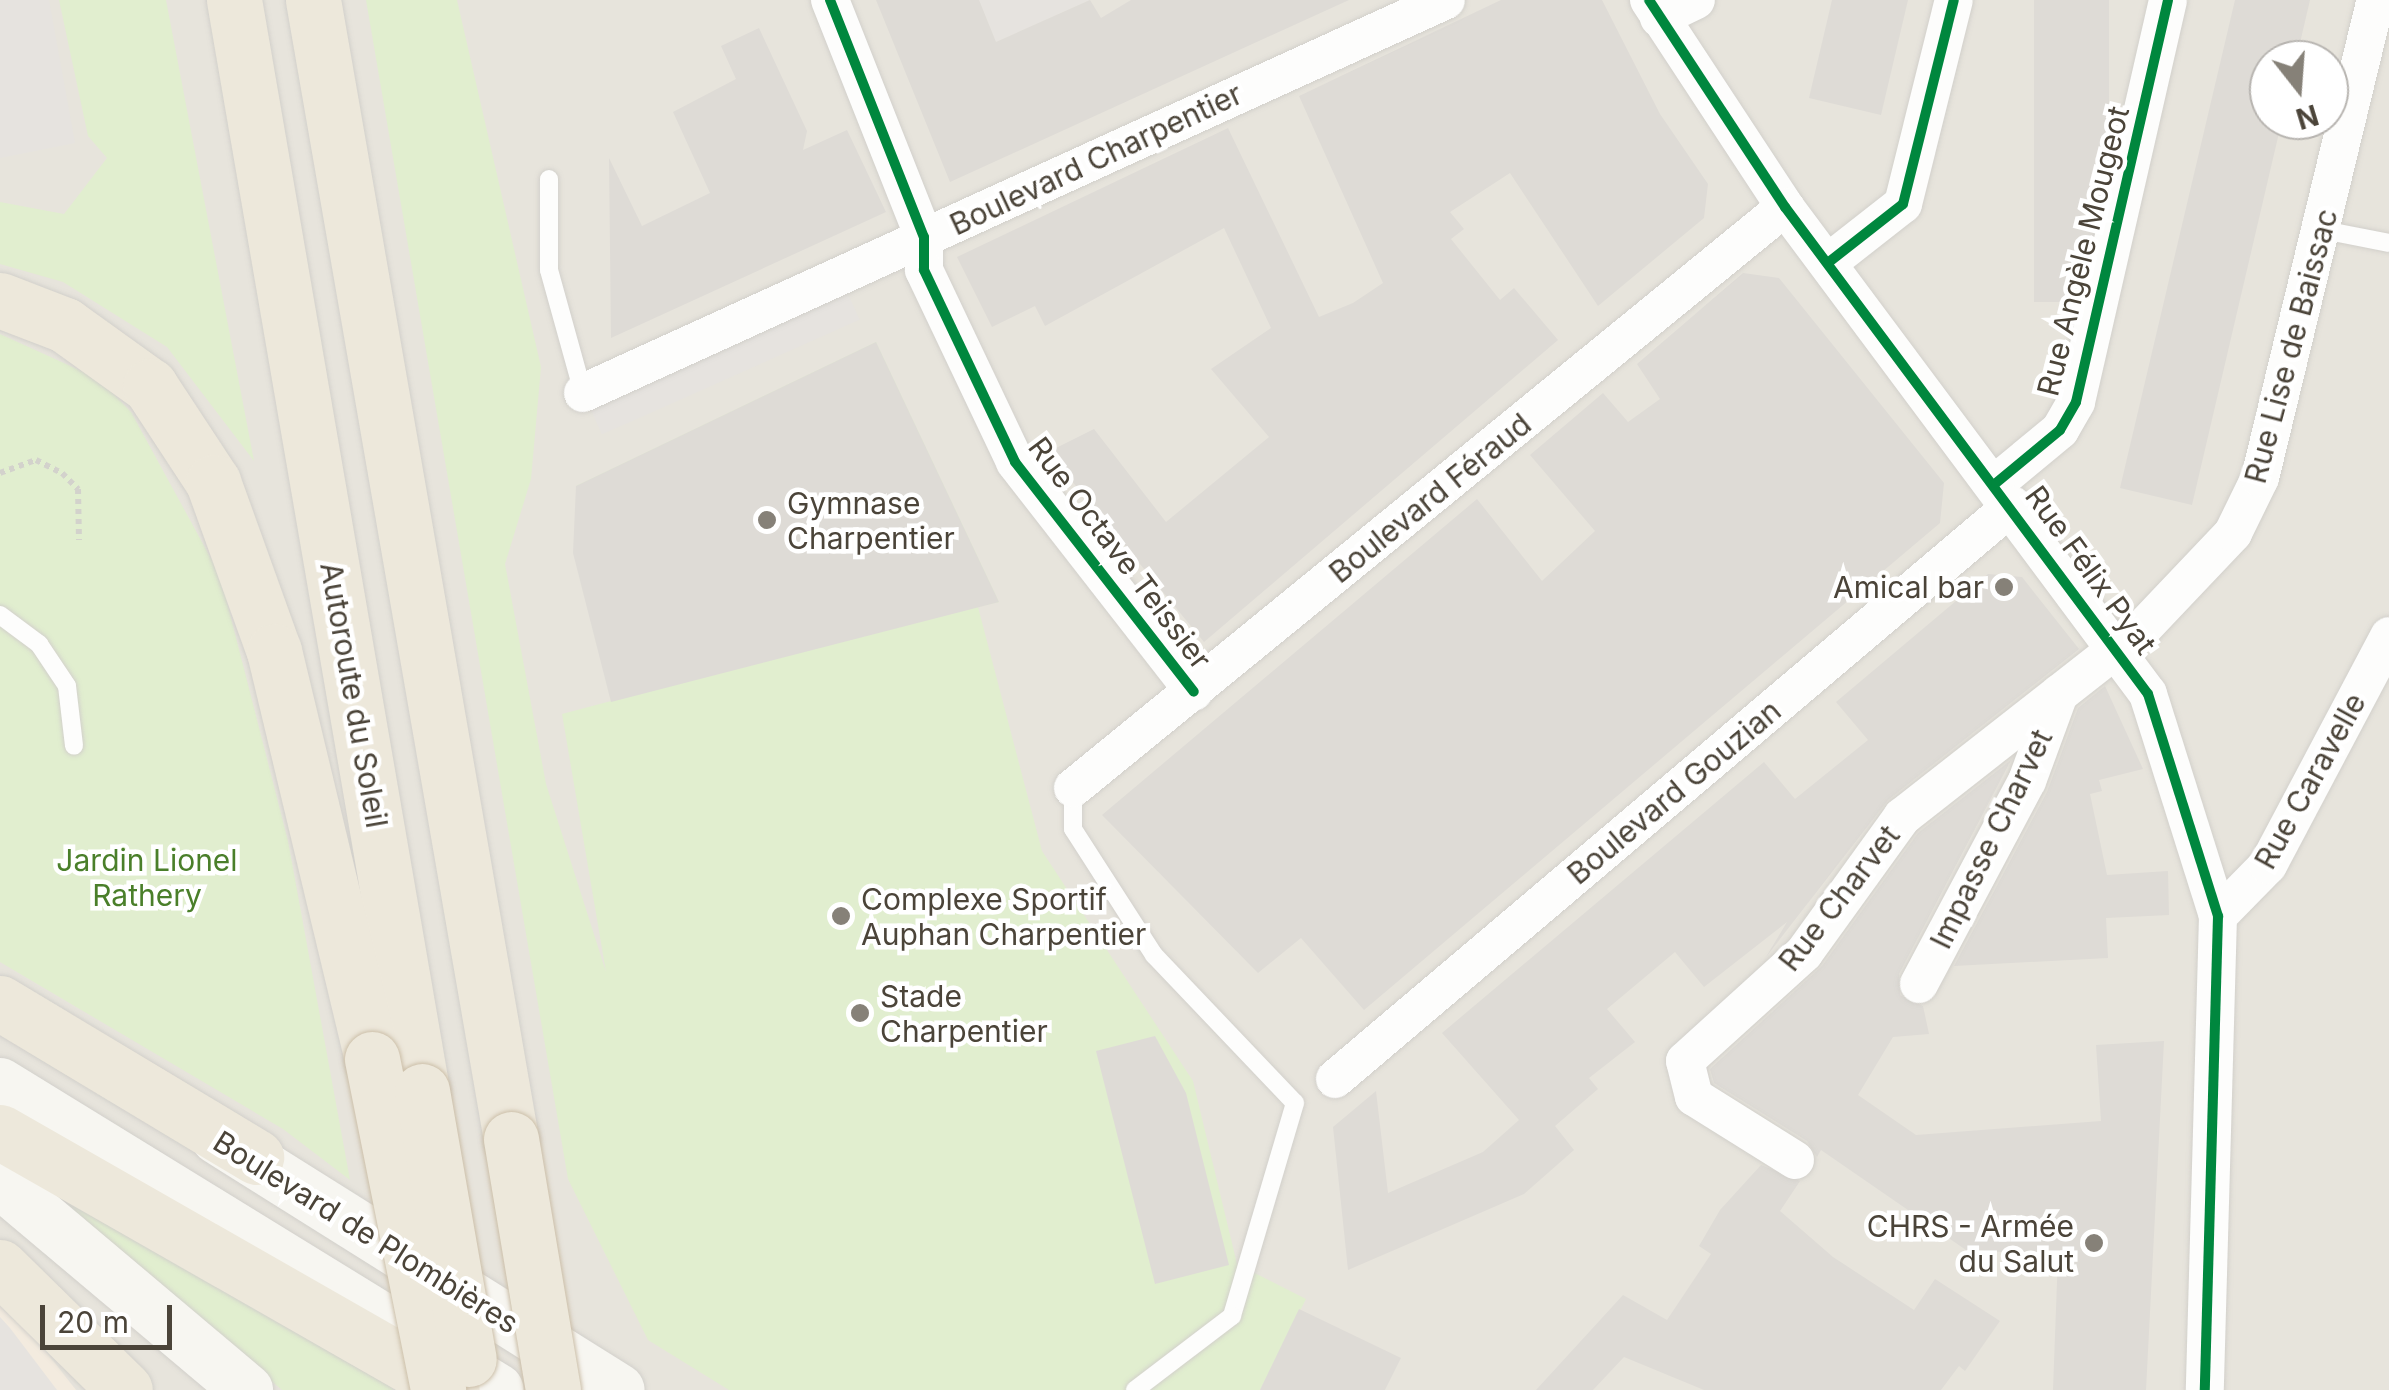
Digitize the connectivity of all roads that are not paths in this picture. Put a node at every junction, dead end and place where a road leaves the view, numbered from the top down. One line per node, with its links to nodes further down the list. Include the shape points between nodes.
1 (234, 0): 43 (highway, Autoroute du Soleil, bridge)
2 (312, 0): 45 (highway, bridge)
3 (830, 0): 13 (street, Rue Octave Teissier)
4 (1446, 0): 13 (street, Boulevard Charpentier)
5 (1696, 0): 9 (street)
6 (1954, 0): 15 (street, via 1903,204)
7 (2168, 0): 18 (street, Rue Angèle Mougeot, via 2076,402)
8 (2376, 0): 12 (street, Rue Lise de Baissac)
9 (1654, 9): 11 (street, Rue Félix Pyat)
10 (549, 179): 17 (lane, via 549,270)
11 (1785, 207): 15 (street, Rue Félix Pyat); 22 (street, Boulevard Féraud)
12 (2323, 230): 14 (lane); 21 (street, Rue Lise de Baissac, via 2260,478 2189,588)
13 (924, 237): 17 (street, Boulevard Charpentier); 22 (street, Rue Octave Teissier, via 924,270 1015,462)
14 (2389, 244)
15 (1829, 262): 18 (street, Rue Félix Pyat)
16 (0, 300): 41 (highway, bridge, via 65,325 150,386 213,482 279,669 372,1058)
17 (583, 394)
18 (2004, 494): 21 (street, Rue Félix Pyat); 30 (street, Boulevard Gouzian)
19 (0, 616): 24 (lane, via 40,644 67,686)
20 (2389, 636): 26 (street, Rue Caravelle, via 2268,865)
21 (2118, 644): 23 (street, Rue Charvet); 26 (street, Rue Félix Pyat, via 2184,787)
22 (1194, 692): 25 (street, Boulevard Féraud)
23 (2060, 692): 27 (street, Impasse Charvet, via 2027,781); 34 (street, Rue Charvet, via 1902,818 1804,953 1685,1060 1694,1096)
24 (74, 746)
25 (1073, 788): 47 (lane, via 1073,829 1154,954 1295,1103 1232,1316)
26 (2218, 916): 48 (street, Rue Félix Pyat)
27 (1919, 984)
28 (0, 1003): 33 (highway)
29 (0, 1033): 33 (street, Boulevard de Plombières)
30 (1334, 1079)
31 (0, 1084): 44 (street)
32 (0, 1132): 42 (highway)
33 (256, 1157): 46 (street, Boulevard de Plombières)
34 (1795, 1160)
35 (2, 1226): 36 (street); 37 (highway); 40 (street)
36 (103, 1312): 38 (highway); 39 (street)
37 (125, 1390)
38 (161, 1390)
39 (198, 1390)
40 (247, 1390)
41 (438, 1390)
42 (452, 1390)
43 (474, 1390)
44 (498, 1390)
45 (553, 1390)
46 (618, 1390)
47 (1135, 1390)
48 (2205, 1390)

